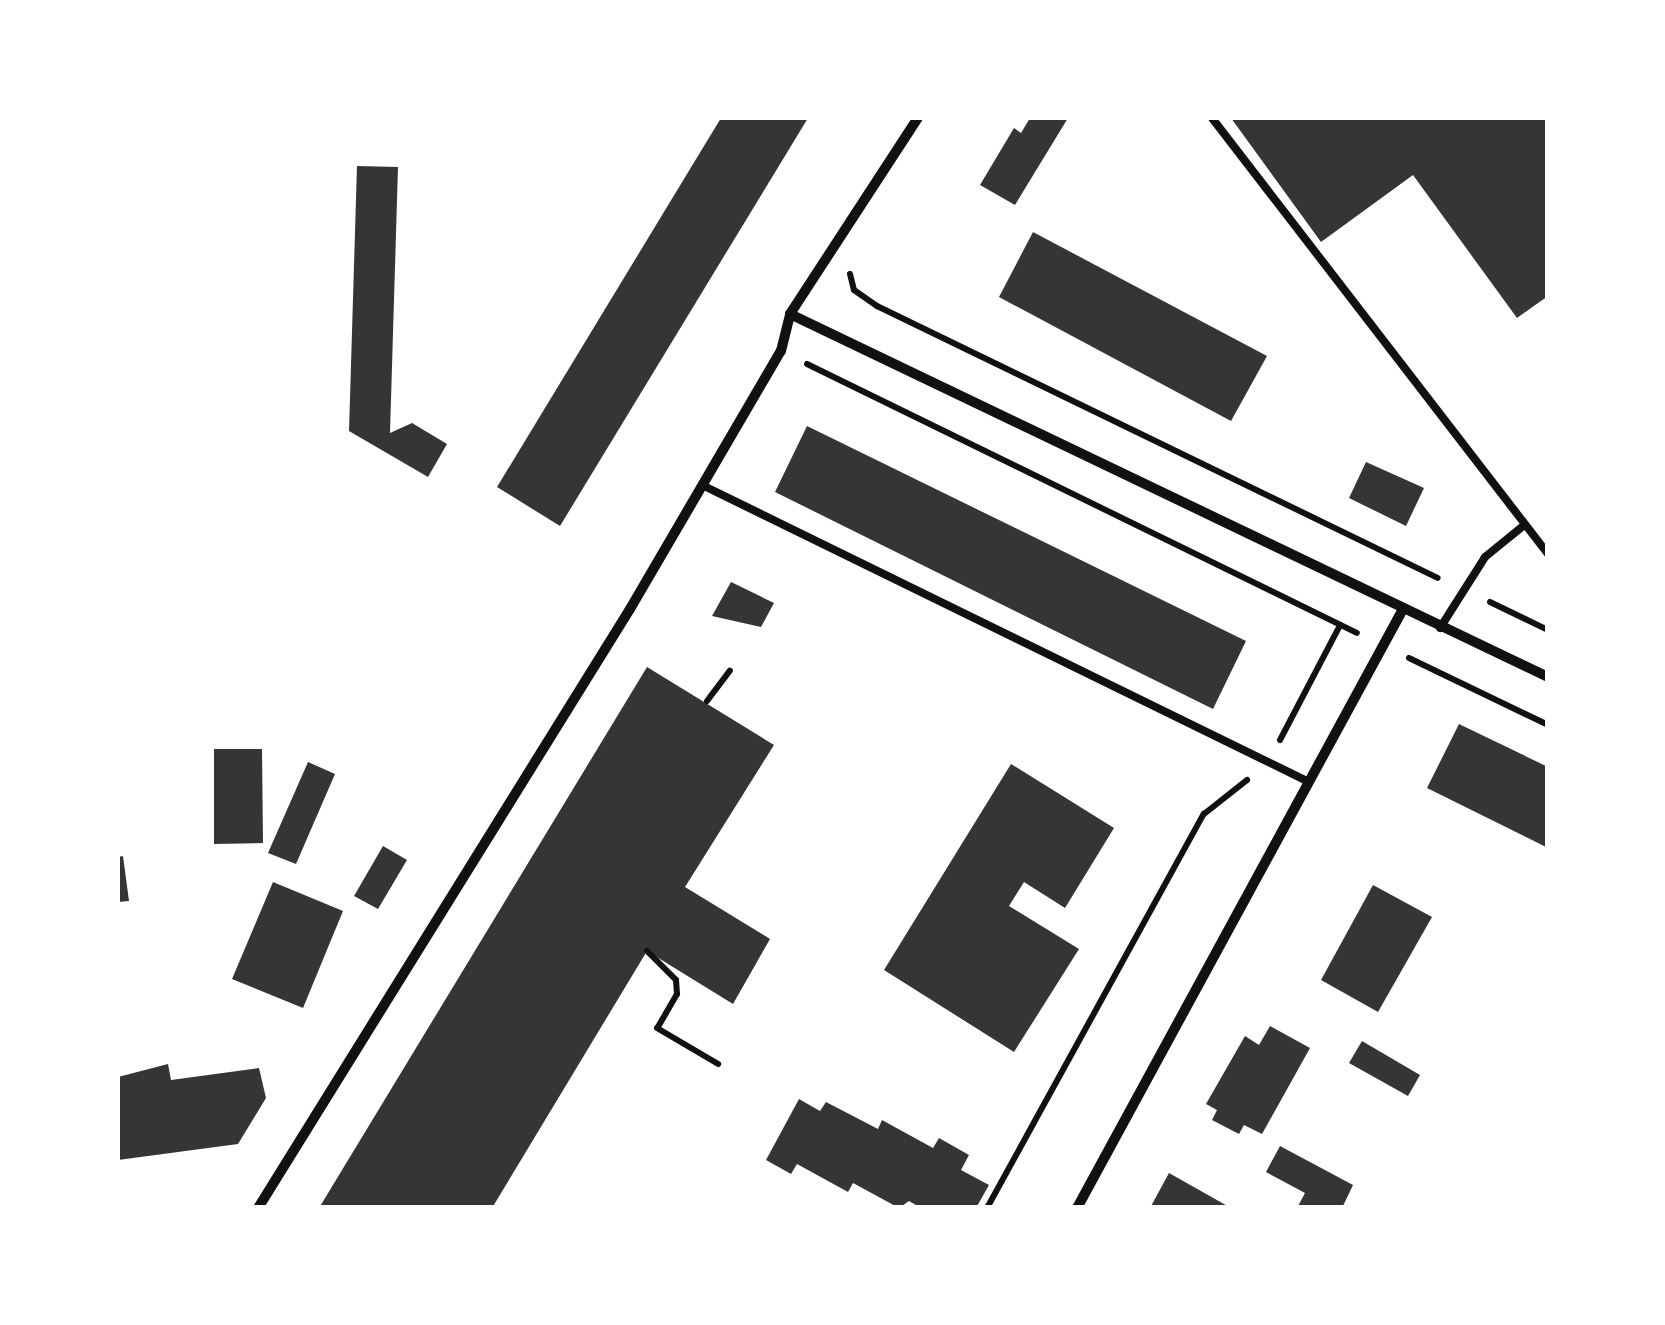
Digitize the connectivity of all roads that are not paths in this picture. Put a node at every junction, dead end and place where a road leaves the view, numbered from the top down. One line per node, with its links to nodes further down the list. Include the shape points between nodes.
1 (918, 118): 3 (street)
2 (1212, 118): 5 (lane)
3 (790, 314): 4 (street, via 781,351); 7 (street)
4 (702, 485): 10 (lane); 11 (street)
5 (1523, 526): 6 (lane); 8 (lane, via 1485,557)
6 (1548, 554)
7 (1402, 611): 8 (street); 10 (street)
8 (1440, 628): 9 (street)
9 (1548, 677)
10 (1309, 782): 12 (street)
11 (258, 1208)
12 (1077, 1208)

